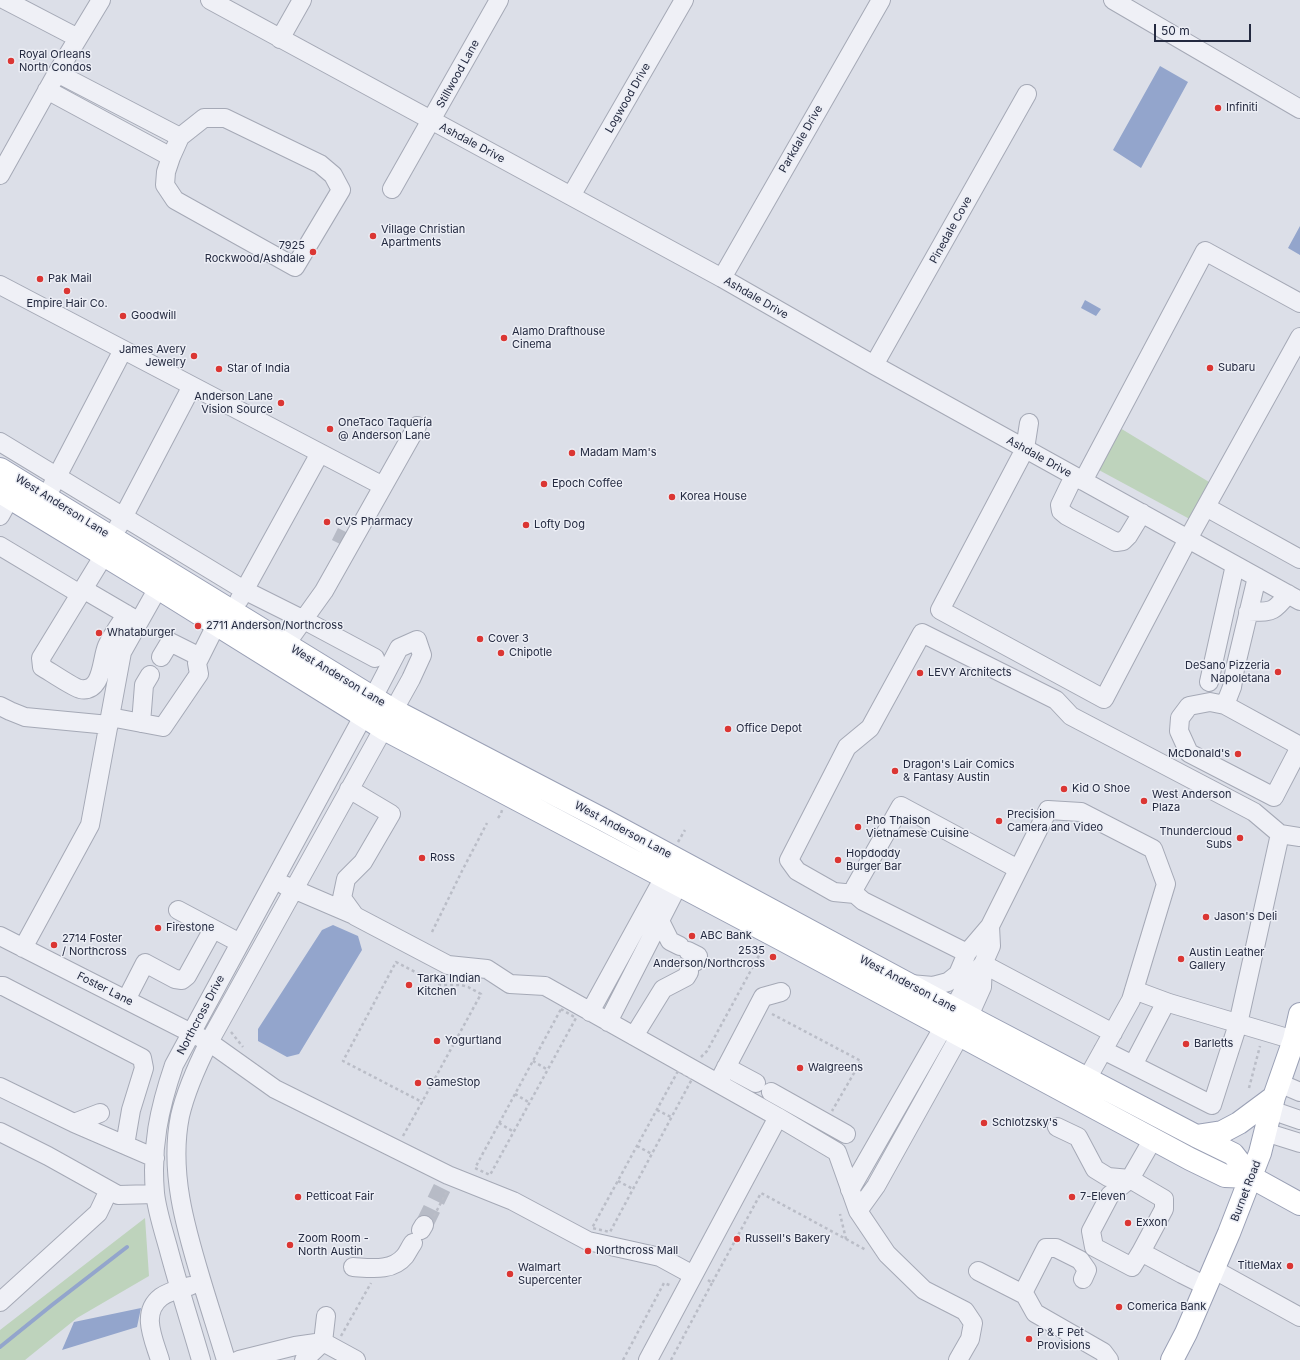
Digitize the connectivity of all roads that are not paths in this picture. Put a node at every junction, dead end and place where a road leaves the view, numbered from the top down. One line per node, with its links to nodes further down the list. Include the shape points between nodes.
1 (5, 0): 9 (street)
2 (101, 0): 9 (street)
3 (210, 0): 10 (street, Ashdale Drive)
4 (302, 0): 10 (street)
5 (499, 0): 15 (street, Stillwood Lane)
6 (684, 0): 20 (street, Logwood Drive)
7 (881, 0): 21 (street, Parkdale Drive)
8 (1113, 0): 14 (street)
9 (78, 38): 11 (street)
10 (280, 39): 15 (street, Ashdale Drive)
11 (57, 73): 12 (street); 16 (street)
12 (47, 90): 17 (street); 18 (street)
13 (1027, 94): 26 (street, Pinedale Cove)
14 (1300, 109)
15 (431, 121): 19 (street, Stillwood Lane); 20 (street, Ashdale Drive)
16 (180, 137): 17 (street); 17 (street, via 204,118 225,118 320,164 333,175 341,190 295,267 175,200 165,185)
17 (171, 157)
18 (0, 175)
19 (392, 189)
20 (572, 196): 21 (street, Ashdale Drive)
21 (722, 278): 26 (street, Ashdale Drive)
22 (0, 286): 25 (street)
23 (1300, 303): 35 (street, via 1204,251)
24 (1300, 337): 39 (street)
25 (122, 350): 27 (street); 34 (street)
26 (874, 365): 31 (street, Ashdale Drive)
27 (192, 386): 32 (street); 41 (street)
28 (1029, 423): 31 (street)
29 (417, 426): 36 (street)
30 (0, 442): 34 (street)
31 (1026, 449): 35 (street, Ashdale Drive); 43 (street, via 940,610 1104,699)
32 (320, 453): 36 (street); 51 (street)
33 (0, 468): 37 (main road, West Anderson Lane)
34 (57, 477): 37 (street); 41 (street)
35 (1078, 478): 40 (street, Ashdale Drive); 40 (street, via 1060,505 1061,511 1067,516 1116,542 1123,541 1128,536)
36 (384, 486): 42 (street)
37 (46, 497): 45 (main road, West Anderson Lane)
38 (3, 502): 45 (main road, West Anderson Lane)
39 (1206, 507): 43 (street); 46 (street)
40 (1142, 513): 43 (street, Ashdale Drive)
41 (123, 517): 45 (street); 51 (street)
42 (349, 535): 49 (street); 49 (street, via 327,571)
43 (1188, 539): 47 (street, Ashdale Drive)
44 (0, 546): 52 (street)
45 (108, 546): 50 (main road, West Anderson Lane); 52 (street); 56 (main road, West Anderson Lane)
46 (1300, 559)
47 (1235, 565): 48 (street, Ashdale Drive); 63 (street)
48 (1257, 577): 53 (street, Ashdale Drive); 54 (street)
49 (327, 587): 57 (street)
50 (158, 588): 55 (street); 56 (main road, West Anderson Lane)
51 (244, 590): 56 (street); 57 (street)
52 (82, 592): 55 (street); 55 (street, via 41,658 42,667 79,689 94,685 98,679 106,647)
53 (1294, 598): 54 (street, via 1272,611)
54 (1248, 612): 65 (street, via 1232,687)
55 (133, 618): 69 (street, via 122,652)
56 (224, 618): 58 (main road, West Anderson Lane); 60 (street); 68 (main road, West Anderson Lane)
57 (304, 620): 58 (street); 61 (street)
58 (286, 644): 64 (main road, West Anderson Lane)
59 (161, 657): 60 (street, via 170,642)
60 (200, 657): 70 (street, via 197,663 199,674 163,727)
61 (375, 658)
62 (150, 675): 70 (street, via 144,685)
63 (1209, 682)
64 (373, 698): 67 (main road, West Anderson Lane); 67 (street, Northcross Drive, via 399,648 417,640 422,655); 68 (street, Northcross Drive)
65 (1225, 705): 72 (street); 72 (street, via 1210,702 1189,706 1180,718 1179,731 1189,753 1274,797)
66 (0, 706): 69 (street, via 25,717)
67 (393, 710): 71 (street, Northcross Drive); 75 (main road, West Anderson Lane)
68 (363, 716): 71 (main road, West Anderson Lane); 80 (street, Northcross Drive)
69 (110, 721): 70 (street); 90 (street, via 90,825)
70 (141, 723)
71 (384, 729): 73 (street, Northcross Drive); 74 (main road, West Anderson Lane)
72 (1300, 746)
73 (349, 789): 81 (street, Northcross Drive); 84 (street, via 391,814 363,862 346,879 342,898)
74 (505, 792): 75 (main road, via 529,795 587,826); 79 (main road, West Anderson Lane)
75 (604, 820): 79 (main road, West Anderson Lane)
76 (1280, 834): 77 (street); 82 (street, via 1254,812 1071,716 1056,700 922,633 870,728 847,747 789,860 797,871 834,892); 103 (street)
77 (1300, 837)
78 (1018, 869): 82 (street, via 900,806 855,887); 86 (street); 95 (street, via 1048,810 1081,812 1153,849 1166,884)
79 (673, 876): 85 (street, via 673,894); 93 (main road, West Anderson Lane); 99 (street, via 658,888); 101 (main road, West Anderson Lane)
80 (274, 881): 81 (street); 89 (street, Northcross Drive)
81 (295, 889): 84 (street); 108 (street, Northcross Drive)
82 (855, 894): 91 (street, via 863,901)
83 (178, 910): 87 (street)
84 (355, 916): 99 (street, via 448,965 487,969 510,984 544,986)
85 (660, 921): 102 (street); 106 (street, via 670,941 688,958 686,977 663,989)
86 (990, 926): 91 (street); 92 (street, via 991,946)
87 (213, 929): 89 (street); 97 (street, via 182,980 175,979 145,963)
88 (0, 936): 90 (street, Foster Lane)
89 (240, 943): 104 (street, Northcross Drive)
90 (23, 948): 97 (street, Foster Lane)
91 (967, 953): 93 (street, via 958,974 948,982 934,986)
92 (983, 964): 101 (street, via 982,987); 105 (street)
93 (908, 983): 101 (main road, West Anderson Lane)
94 (0, 986): 118 (street, via 142,1058 144,1068)
95 (1134, 990): 98 (street); 105 (street)
96 (781, 992): 112 (street, via 763,997)
97 (126, 1000): 104 (street, Foster Lane)
98 (1166, 1002): 103 (street); 110 (street)
99 (590, 1012): 102 (street)
100 (1300, 1014): 107 (main road, Burnet Road)
101 (957, 1021): 113 (main road, West Anderson Lane); 127 (main road, West Anderson Lane); 134 (street); 137 (street, via 876,1186)
102 (608, 1022): 106 (street)
103 (1238, 1024): 107 (street); 110 (street, via 1212,1105)
104 (191, 1033): 108 (street, Foster Lane); 130 (street, Northcross Drive, via 174,1065 163,1096)
105 (1113, 1033): 109 (street)
106 (634, 1036): 114 (street)
107 (1294, 1040): 111 (main road, Burnet Road)
108 (209, 1042): 142 (street, Foster Lane, via 275,1089 445,1181 514,1201 588,1241 660,1257); 145 (street, Northcross Drive, via 184,1102 176,1150 178,1189)
109 (1104, 1050): 110 (street); 113 (street)
110 (1133, 1065)
111 (1293, 1065): 117 (main road, Burnet Road)
112 (726, 1067): 114 (street); 125 (street)
113 (1087, 1079): 126 (main road, West Anderson Lane)
114 (718, 1084): 119 (street)
115 (0, 1087): 121 (street)
116 (1300, 1092): 117 (street)
117 (1275, 1097): 120 (street); 124 (main road, Burnet Road); 126 (main road, via 1222,1132)
118 (131, 1110): 121 (street, via 106,1112); 129 (street)
119 (778, 1117): 134 (street, via 837,1152); 142 (street)
120 (1300, 1120)
121 (74, 1123): 129 (street)
122 (1057, 1127): 132 (street, via 1078,1137 1094,1169 1108,1177)
123 (0, 1132): 133 (street)
124 (1265, 1132): 128 (street); 131 (main road, Burnet Road)
125 (846, 1134)
126 (1196, 1136): 131 (main road, West Anderson Lane, via 1233,1154)
127 (1153, 1139): 131 (main road, West Anderson Lane, via 1225,1176); 132 (street)
128 (1300, 1143)
129 (125, 1145): 130 (street)
130 (154, 1158): 135 (street, Northcross Drive)
131 (1251, 1177): 136 (main road, West Anderson Lane); 143 (main road, Burnet Road)
132 (1130, 1179): 139 (street, via 1164,1199 1164,1209); 139 (street, via 1110,1195 1091,1231 1094,1246 1132,1267)
133 (109, 1190): 135 (street, via 118,1195); 148 (street, via 98,1213)
134 (850, 1190): 137 (street)
135 (156, 1194): 146 (street, Northcross Drive, via 158,1212)
136 (1300, 1204)
137 (858, 1211): 159 (street, via 887,1254 924,1290 965,1311 973,1323 970,1339)
138 (420, 1233): 140 (street, via 398,1262 385,1268)
139 (1141, 1252): 143 (street, via 1182,1274)
140 (353, 1267)
141 (978, 1271): 147 (street)
142 (698, 1276): 158 (street)
143 (1210, 1278): 150 (street); 161 (main road, Burnet Road)
144 (1083, 1279): 147 (street, via 1087,1270 1080,1260 1056,1248 1046,1248)
145 (202, 1282): 146 (street); 154 (street, Northcross Drive)
146 (179, 1289): 152 (street, via 161,1297 150,1312 150,1329); 153 (street, Northcross Drive)
147 (1023, 1293): 160 (street, via 1035,1313 1104,1352)
148 (0, 1302)
149 (326, 1316): 151 (street)
150 (1300, 1317)
151 (323, 1342): 155 (street); 156 (street); 157 (street)
152 (160, 1360)
153 (201, 1360)
154 (226, 1360)
155 (239, 1360)
156 (304, 1360)
157 (356, 1360)
158 (648, 1360)
159 (958, 1360)
160 (1108, 1360)
161 (1172, 1360)

